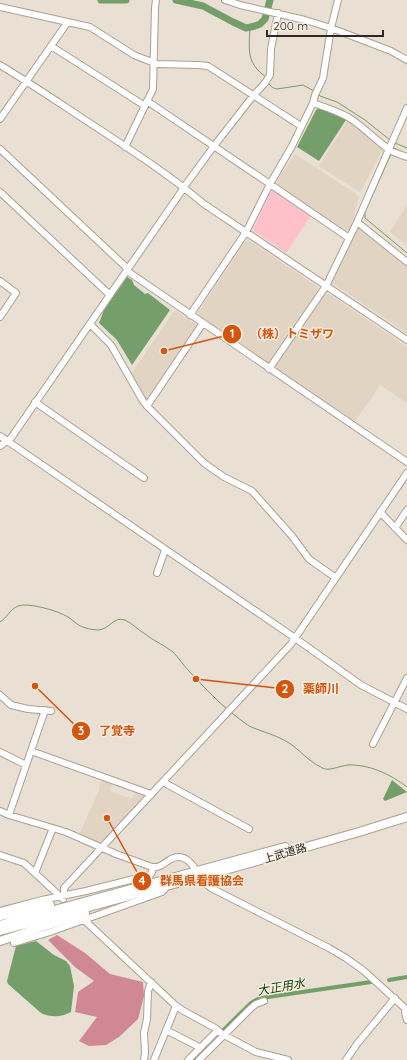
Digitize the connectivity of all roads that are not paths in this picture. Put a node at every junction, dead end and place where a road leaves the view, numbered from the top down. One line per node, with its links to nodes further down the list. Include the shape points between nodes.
1 (156, 0): 10 (street)
2 (225, 0): 5 (street)
3 (338, 0): 7 (street)
4 (0, 7): 6 (street)
5 (278, 13): 7 (street); 13 (street, via 267,79)
6 (67, 23): 8 (street); 10 (street, via 90,27 134,55)
7 (331, 28): 9 (street); 15 (street, via 323,78)
8 (51, 46): 12 (street); 14 (street)
9 (407, 60)
10 (153, 63): 13 (street, via 208,66); 14 (street, via 153,89)
11 (0, 65): 12 (street)
12 (26, 81): 17 (street); 19 (street)
13 (253, 96): 18 (street); 20 (street)
14 (146, 103): 19 (street); 20 (street)
15 (313, 103): 18 (street); 22 (street, via 348,117)
16 (407, 110): 22 (street)
17 (0, 119)
18 (301, 126): 24 (street)
19 (125, 146): 25 (street)
20 (214, 146): 24 (street); 25 (street)
21 (0, 149): 31 (street)
22 (389, 149): 23 (street); 27 (street)
23 (407, 157)
24 (270, 184): 28 (street); 29 (street)
25 (184, 187): 28 (street, via 204,204); 31 (street)
26 (0, 192): 34 (street)
27 (357, 222): 29 (street); 30 (street)
28 (246, 232): 33 (street); 35 (street)
29 (349, 238): 33 (street)
30 (407, 262)
31 (127, 270): 34 (street); 35 (street)
32 (0, 281): 36 (street, via 16,293)
33 (326, 286): 39 (street); 40 (street)
34 (110, 295): 38 (street)
35 (190, 315): 37 (street)
36 (0, 317)
37 (203, 323): 40 (street); 42 (street)
38 (90, 324): 41 (street); 42 (street, via 111,345)
39 (407, 340)
40 (269, 369): 46 (street)
41 (35, 402): 44 (street); 48 (street)
42 (147, 406): 55 (street, via 204,463 224,477 252,491 309,559)
43 (0, 436): 44 (street)
44 (8, 441): 45 (street); 53 (street)
45 (0, 446)
46 (407, 462)
47 (407, 472): 50 (street)
48 (144, 478)
49 (407, 510): 51 (street)
50 (380, 512): 51 (street); 55 (street)
51 (395, 528): 52 (street)
52 (407, 540)
53 (165, 550): 54 (street); 56 (street)
54 (157, 573)
55 (336, 578): 56 (street)
56 (295, 638): 59 (street, via 361,685); 65 (street)
57 (407, 678): 59 (street)
58 (0, 695): 62 (street, via 11,705 48,711)
59 (394, 703): 60 (street); 61 (street)
60 (407, 709)
61 (373, 744)
62 (31, 751): 64 (street); 66 (street)
63 (0, 752): 64 (street)
64 (26, 765): 69 (street)
65 (163, 782): 66 (street); 72 (street)
66 (151, 795): 73 (street)
67 (0, 811): 69 (street)
68 (407, 811): 77 (highway, 上武道路)
69 (9, 815): 71 (street)
70 (407, 817): 77 (highway, 上武道路)
71 (53, 828): 73 (street); 76 (street)
72 (249, 829)
73 (102, 848): 75 (street); 80 (street, via 64,888)
74 (0, 855): 76 (street, via 24,863)
75 (153, 867): 77 (street, via 161,866 174,858 182,858 190,862); 80 (street, via 150,875)
76 (35, 873): 80 (street)
77 (199, 874): 78 (highway, 上武道路); 79 (highway, 上武道路); 89 (street, via 211,888 346,958)
78 (165, 886): 79 (highway, 上武道路); 83 (street, via 162,892)
79 (140, 890): 82 (highway, via 114,890); 84 (highway, 上武道路); 85 (highway, 上武道路); 86 (highway, via 128,899)
80 (62, 897): 81 (street)
81 (0, 911)
82 (0, 916)
83 (83, 918): 87 (street); 88 (street)
84 (0, 925)
85 (0, 931)
86 (0, 941)
87 (14, 943)
88 (151, 982): 91 (street); 97 (street, via 144,1033)
89 (395, 998): 92 (street); 102 (street)
90 (264, 1001): 95 (street, via 256,1004)
91 (176, 1006): 94 (street); 95 (street)
92 (406, 1009): 93 (street)
93 (407, 1020)
94 (166, 1030): 96 (street); 98 (street)
95 (221, 1033): 96 (street); 100 (street); 101 (street, via 256,1052)
96 (199, 1047): 99 (street)
97 (144, 1060)
98 (154, 1060)
99 (188, 1060)
100 (200, 1060)
101 (288, 1060)
102 (346, 1060)

